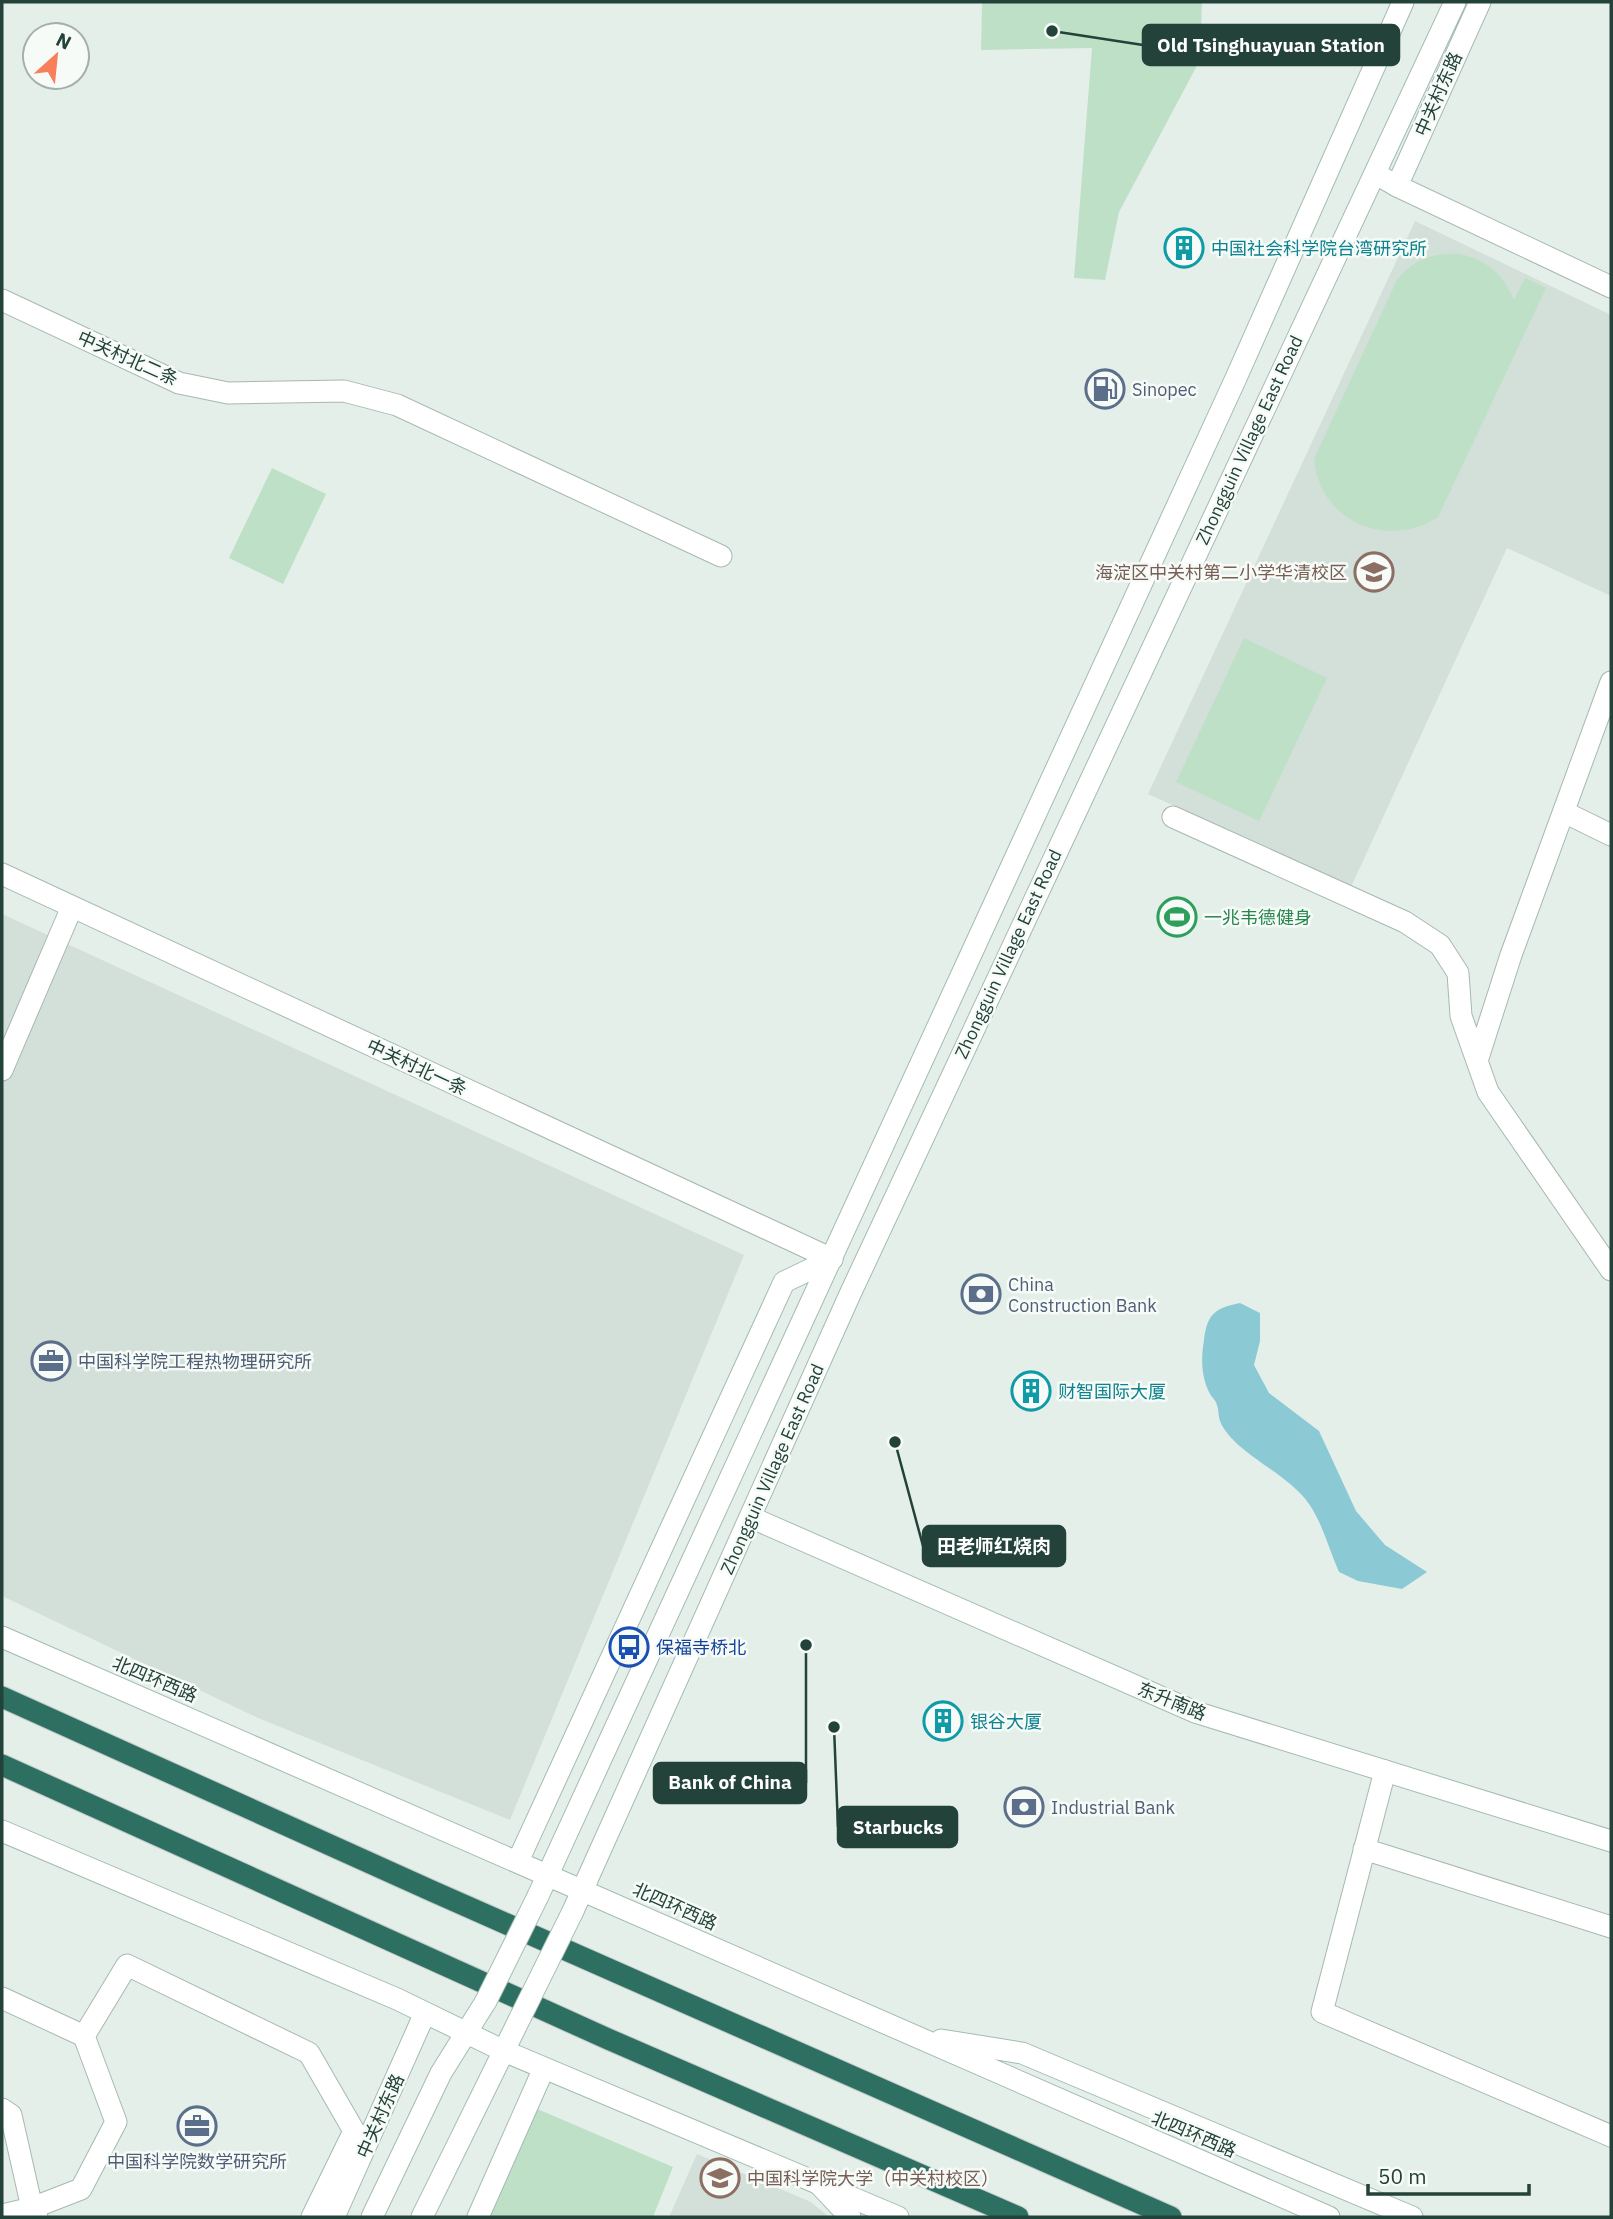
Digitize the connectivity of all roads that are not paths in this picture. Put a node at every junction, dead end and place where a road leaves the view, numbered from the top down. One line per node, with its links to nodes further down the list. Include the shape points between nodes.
1 (1403, 2): 17 (street, Zhongguin Village East Road)
2 (1455, 2): 4 (street, Zhongguin Village East Road)
3 (1480, 2): 5 (street, 中关村东路)
4 (1376, 174): 5 (street); 19 (street, Zhongguin Village East Road, via 1045,873)
5 (1396, 186): 6 (street)
6 (1611, 287)
7 (2, 300): 8 (street, 中关村北二条, via 180,383 228,393 344,391 397,405)
8 (721, 556)
9 (1611, 682): 10 (street)
10 (1564, 812): 12 (street); 15 (street)
11 (1172, 817): 15 (street, via 1405,922 1440,945 1458,973 1461,1016)
12 (1611, 835)
13 (2, 874): 14 (street, 中关村北一条)
14 (72, 907): 16 (street); 17 (street, 中关村北一条)
15 (1477, 1061): 18 (street, via 1488,1092)
16 (2, 1070)
17 (832, 1259): 27 (street, via 784,1282); 28 (street, Zhongguin Village East Road)
18 (1611, 1270)
19 (750, 1517): 23 (street, 东升南路, via 1195,1712); 29 (street, Zhongguin Village East Road)
20 (2, 1637): 27 (street, 北四环西路)
21 (2, 1697): 51 (highway)
22 (2, 1765): 50 (highway, via 608,2039)
23 (1385, 1771): 25 (street, 东升南路); 26 (street)
24 (2, 1831): 32 (street)
25 (1609, 1835)
26 (1364, 1849): 30 (street); 39 (street, via 1322,2012)
27 (518, 1861): 28 (street, 北四环西路)
28 (549, 1874): 29 (street, 北四环西路); 33 (street, Zhongguin Village East Road, bridge)
29 (584, 1889): 34 (street, 北四环西路); 36 (street, Zhongguin Village East Road, bridge)
30 (1611, 1927)
31 (2, 1998): 35 (street)
32 (425, 2013): 33 (street); 44 (street, 中关村东路)
33 (467, 2034): 36 (street); 45 (street, via 441,2073)
34 (906, 2034): 52 (street, 北四环西路); 53 (street, via 1022,2053)
35 (84, 2036): 41 (street, via 116,2122 81,2189); 43 (street, via 127,1965 309,2053 354,2131)
36 (504, 2051): 37 (street); 46 (street)
37 (544, 2068): 40 (street); 47 (street)
38 (2, 2109): 41 (street, via 11,2115)
39 (1611, 2136)
40 (819, 2184): 48 (street); 49 (street)
41 (34, 2213): 42 (street)
42 (2, 2215)
43 (312, 2217)
44 (334, 2217)
45 (372, 2217)
46 (422, 2217)
47 (478, 2217)
48 (850, 2217)
49 (898, 2217)
50 (1018, 2217)
51 (1171, 2217)
52 (1329, 2217)
53 (1412, 2217)

